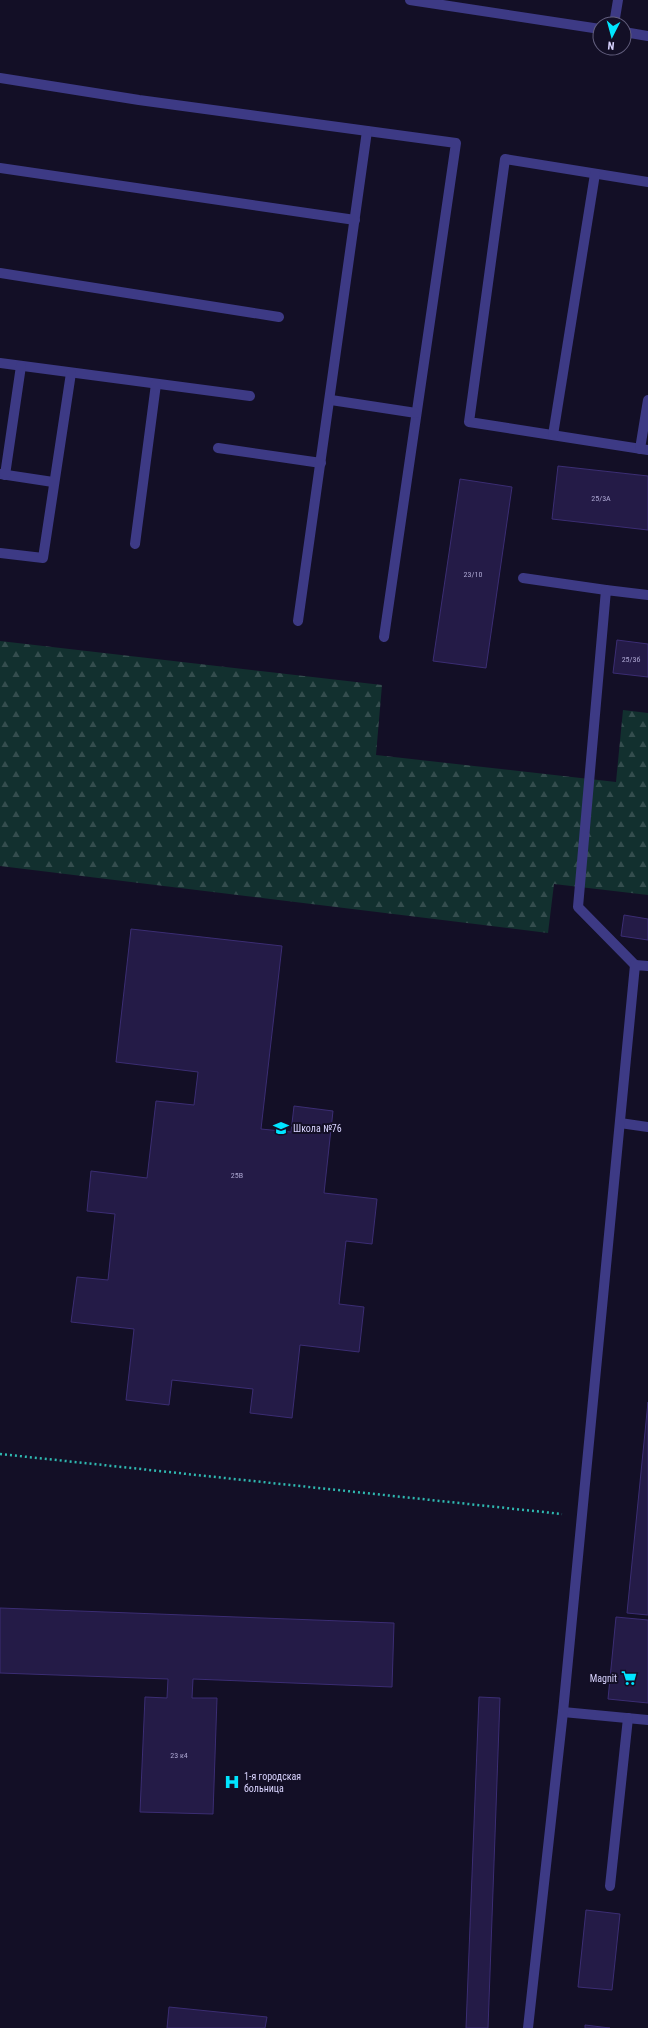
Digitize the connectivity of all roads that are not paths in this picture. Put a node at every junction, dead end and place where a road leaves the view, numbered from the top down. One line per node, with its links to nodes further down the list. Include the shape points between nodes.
1 (410, 0): 4 (street)
2 (618, 0): 3 (street)
3 (615, 16)
4 (592, 28)
5 (632, 33): 6 (street)
6 (648, 36)
7 (0, 78): 8 (street)
8 (367, 131): 12 (street); 22 (street, via 456,143)
9 (0, 168): 12 (street)
10 (595, 174): 11 (street); 23 (street); 23 (street, via 506,159 469,422)
11 (648, 182)
12 (355, 220): 20 (street)
13 (0, 273): 14 (street)
14 (279, 317)
15 (0, 363): 16 (street)
16 (21, 366): 17 (street); 27 (street)
17 (71, 373): 18 (street); 28 (street)
18 (156, 384): 19 (street); 29 (street)
19 (250, 396)
20 (330, 400): 22 (street); 26 (street)
21 (648, 400): 25 (street)
22 (416, 413): 35 (street)
23 (553, 435): 25 (street)
24 (218, 448): 26 (street)
25 (644, 450)
26 (321, 463): 34 (street)
27 (3, 474): 28 (street)
28 (53, 482): 30 (street, via 43,558)
29 (135, 544)
30 (0, 553)
31 (523, 578): 32 (street)
32 (606, 590): 33 (street); 36 (street, via 578,907)
33 (648, 595)
34 (298, 621)
35 (384, 637)
36 (636, 965): 37 (street); 38 (street)
37 (648, 966)
38 (620, 1123): 39 (street); 40 (street)
39 (648, 1127)
40 (563, 1712): 41 (street); 44 (street)
41 (628, 1718): 42 (street); 43 (street)
42 (648, 1720)
43 (610, 1886)
44 (528, 2028)

